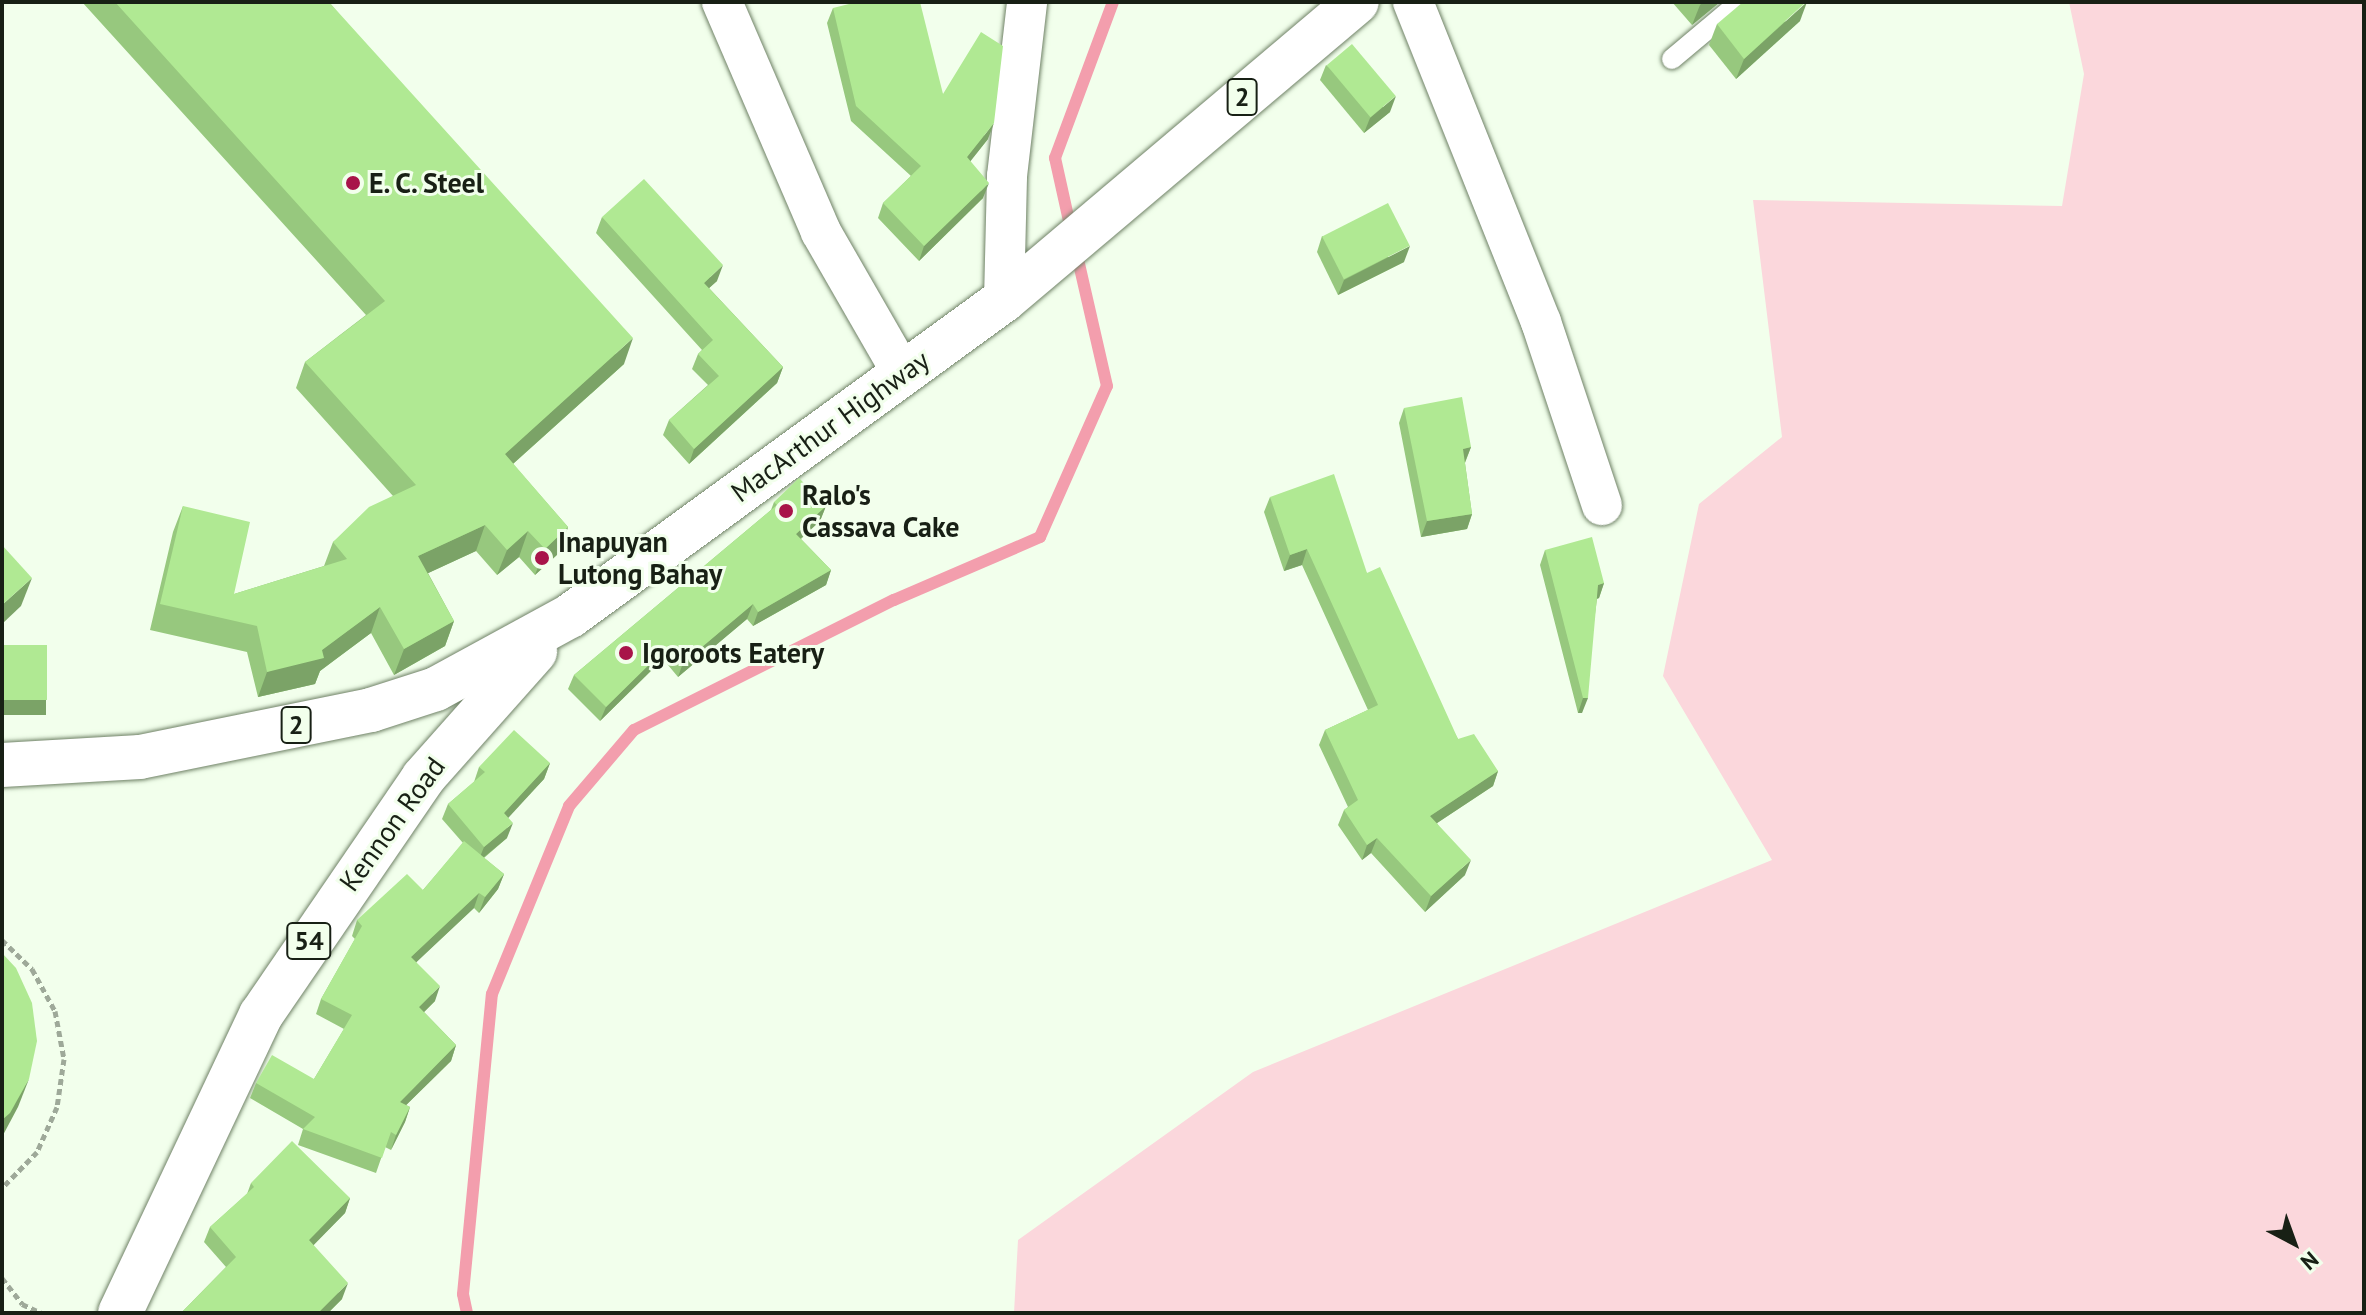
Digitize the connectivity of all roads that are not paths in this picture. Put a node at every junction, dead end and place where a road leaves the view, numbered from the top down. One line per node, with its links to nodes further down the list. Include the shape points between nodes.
1 (722, 2): 8 (street, via 821,232)
2 (1027, 2): 7 (street, via 1007,176)
3 (1357, 2): 7 (highway, MacArthur Highway / 2)
4 (1413, 2): 9 (street, via 1541,322)
5 (1740, 2): 6 (lane)
6 (1672, 59)
7 (1019, 287): 8 (highway, MacArthur Highway / 2)
8 (902, 373): 10 (highway, MacArthur Highway / 2)
9 (1602, 505)
10 (570, 616): 11 (highway, MacArthur Highway / 2, via 436,689 371,710 140,757); 12 (highway, Kennon Road / 54, via 489,698 423,778 261,1015)
11 (2, 765)
12 (120, 1313)

